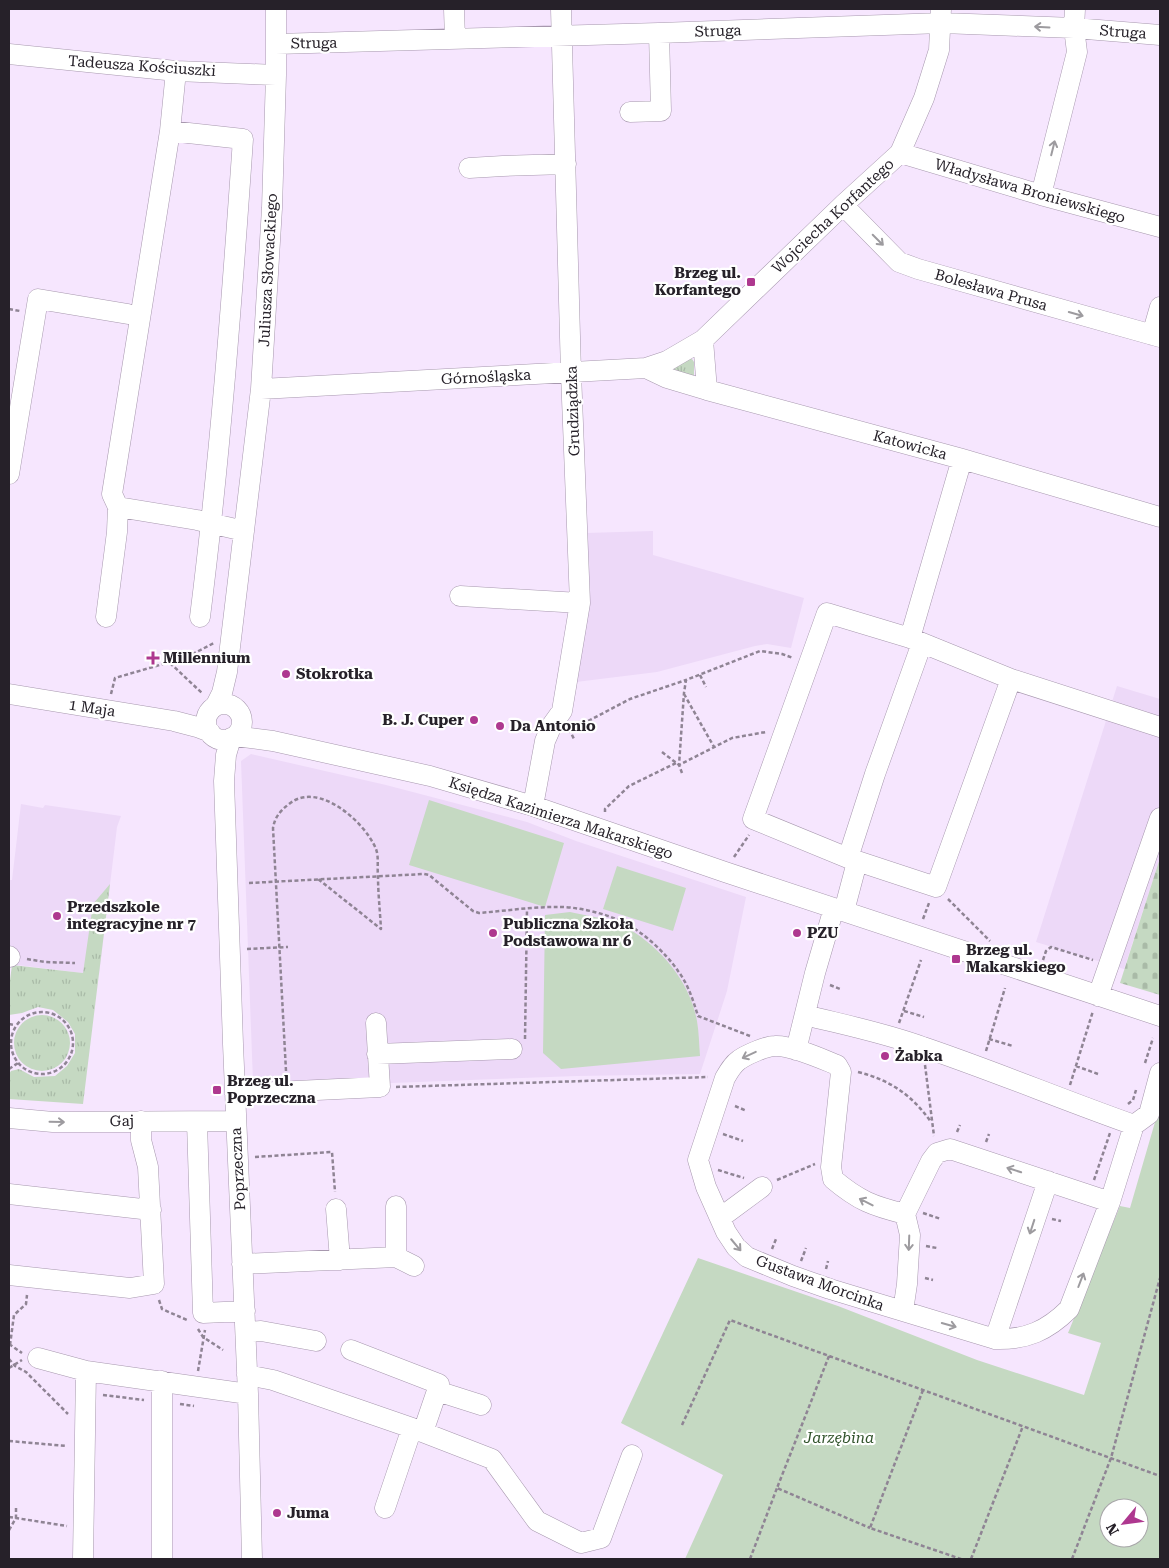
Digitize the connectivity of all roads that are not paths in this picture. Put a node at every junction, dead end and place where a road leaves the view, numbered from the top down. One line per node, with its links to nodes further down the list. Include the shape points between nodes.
1 (276, 9): 10 (street, Juliusza Słowackiego)
2 (454, 9): 9 (street)
3 (561, 9): 8 (street, Grudziądzka)
4 (942, 16): 5 (street, Struga, one-way to 4); 6 (street, Struga); 16 (street, Wojciecha Korfantego, via 939,50 924,98)
5 (1075, 19): 7 (street, Struga); 19 (street, one-way to 5, via 1077,52)
6 (659, 33): 8 (street, Struga); 14 (street, via 661,112)
7 (1160, 35)
8 (562, 36): 9 (street, Struga); 17 (street, Grudziądzka)
9 (454, 40): 10 (street, Struga)
10 (276, 44): 13 (street, Juliusza Słowackiego)
11 (9, 54): 12 (street, Tadeusza Kościuszki)
12 (176, 71): 13 (street, Tadeusza Kościuszki); 15 (street)
13 (276, 75): 28 (street, Juliusza Słowackiego)
14 (630, 112)
15 (170, 131): 32 (street, via 112,494); 34 (street, via 243,139)
16 (900, 154): 19 (street, Władysława Broniewskiego); 20 (street, Wojciecha Korfantego)
17 (566, 164): 18 (street); 27 (street, Grudziądzka)
18 (469, 168)
19 (1041, 195): 21 (street, Władysława Broniewskiego)
20 (843, 205): 24 (street, Bolesława Prusa, one-way to 24, via 899,262 918,270); 25 (street, Wojciecha Korfantego)
21 (1160, 227)
22 (1160, 308): 24 (street)
23 (128, 314): 31 (street, via 38,299)
24 (1156, 336)
25 (703, 340): 26 (street, Wojciecha Korfantego, via 667,361); 29 (street)
26 (646, 368): 27 (street, Górnośląska); 29 (street, Górnośląska)
27 (571, 373): 28 (street, Górnośląska); 37 (street, Grudziądzka)
28 (261, 389): 35 (street, Juliusza Słowackiego)
29 (707, 390): 30 (street, Katowicka)
30 (962, 459): 33 (street, Katowicka); 40 (street)
31 (9, 474)
32 (118, 508): 34 (street); 38 (street)
33 (1160, 517)
34 (212, 524): 35 (street); 39 (street)
35 (244, 531): 43 (street, Juliusza Słowackiego, via 227,672 229,694)
36 (460, 596): 37 (street)
37 (580, 604): 45 (street, Grudziądzka, via 562,711 545,742)
38 (106, 617)
39 (200, 617)
40 (916, 640): 41 (street); 47 (street); 47 (street, via 827,613 753,819)
41 (1011, 679): 44 (street); 47 (street, via 936,887)
42 (9, 694): 43 (street, 1 Maja, via 197,726)
43 (222, 721): 45 (street, Księdza Kazimierza Makarskiego, via 273,741 430,776); 57 (street, Poprzeczna)
44 (1160, 727)
45 (533, 806): 48 (street, Księdza Kazimierza Makarskiego)
46 (1160, 818): 49 (street)
47 (852, 860): 48 (street)
48 (839, 910): 49 (street, Księdza Kazimierza Makarskiego); 50 (street, via 815,973)
49 (1098, 996): 51 (street, Księdza Kazimierza Makarskiego)
50 (805, 1015): 54 (street); 62 (street, via 923,1046)
51 (1160, 1016)
52 (376, 1022): 55 (street)
53 (512, 1049): 55 (street)
54 (796, 1050): 70 (street, Gustawa Morcinka, one-way to 54, via 874,1206 850,1194 832,1171 838,1065); 71 (street, Gustawa Morcinka, one-way to 71, via 775,1046 761,1050 740,1059 725,1078 698,1160)
55 (377, 1054): 57 (street, via 380,1087)
56 (1160, 1073): 62 (street, Gustawa Morcinka, via 1149,1114)
57 (235, 1094): 60 (street, Poprzeczna)
58 (9, 1118): 59 (street, Gaj, one-way to 59, via 53,1122)
59 (141, 1121): 61 (street, Gaj); 69 (street, via 140,1140 148,1167)
60 (236, 1121): 61 (street, Gaj); 74 (street, Poprzeczna)
61 (197, 1122): 77 (street, via 197,1320)
62 (1134, 1125): 66 (street, Gustawa Morcinka)
63 (1048, 1181): 66 (street); 70 (street, one-way to 70, via 950,1149 937,1153 931,1161); 80 (street, one-way to 80)
64 (764, 1186): 71 (street)
65 (9, 1194): 69 (street)
66 (1110, 1202): 80 (street, Gustawa Morcinka, one-way to 66, via 1010,1339 1045,1329 1069,1309)
67 (396, 1206): 72 (street)
68 (336, 1209): 73 (street)
69 (150, 1210): 76 (street, via 154,1284 130,1288)
70 (905, 1214): 78 (street, Gustawa Morcinka, one-way to 78, via 910,1236)
71 (720, 1218): 78 (street, Gustawa Morcinka, one-way to 78, via 736,1247 747,1256 793,1276)
72 (396, 1257): 73 (street); 75 (street)
73 (340, 1260): 74 (street)
74 (242, 1264): 77 (street, Poprzeczna)
75 (414, 1266)
76 (9, 1275)
77 (244, 1311): 79 (street, Poprzeczna)
78 (903, 1311): 80 (street, Gustawa Morcinka, one-way to 80)
79 (246, 1332): 81 (street, via 261,1331); 86 (street, Poprzeczna)
80 (995, 1339)
81 (316, 1341)
82 (351, 1350): 87 (street, via 439,1384)
83 (30, 1356): 84 (street)
84 (86, 1371): 85 (street); 92 (street)
85 (162, 1381): 86 (street); 93 (street)
86 (248, 1385): 89 (street, via 273,1380); 94 (street, Poprzeczna)
87 (437, 1391): 88 (street); 89 (street)
88 (481, 1405)
89 (418, 1430): 90 (street, via 492,1459 538,1521 581,1542 601,1538); 91 (street)
90 (632, 1455)
91 (385, 1508)
92 (83, 1559)
93 (162, 1559)
94 (252, 1559)

